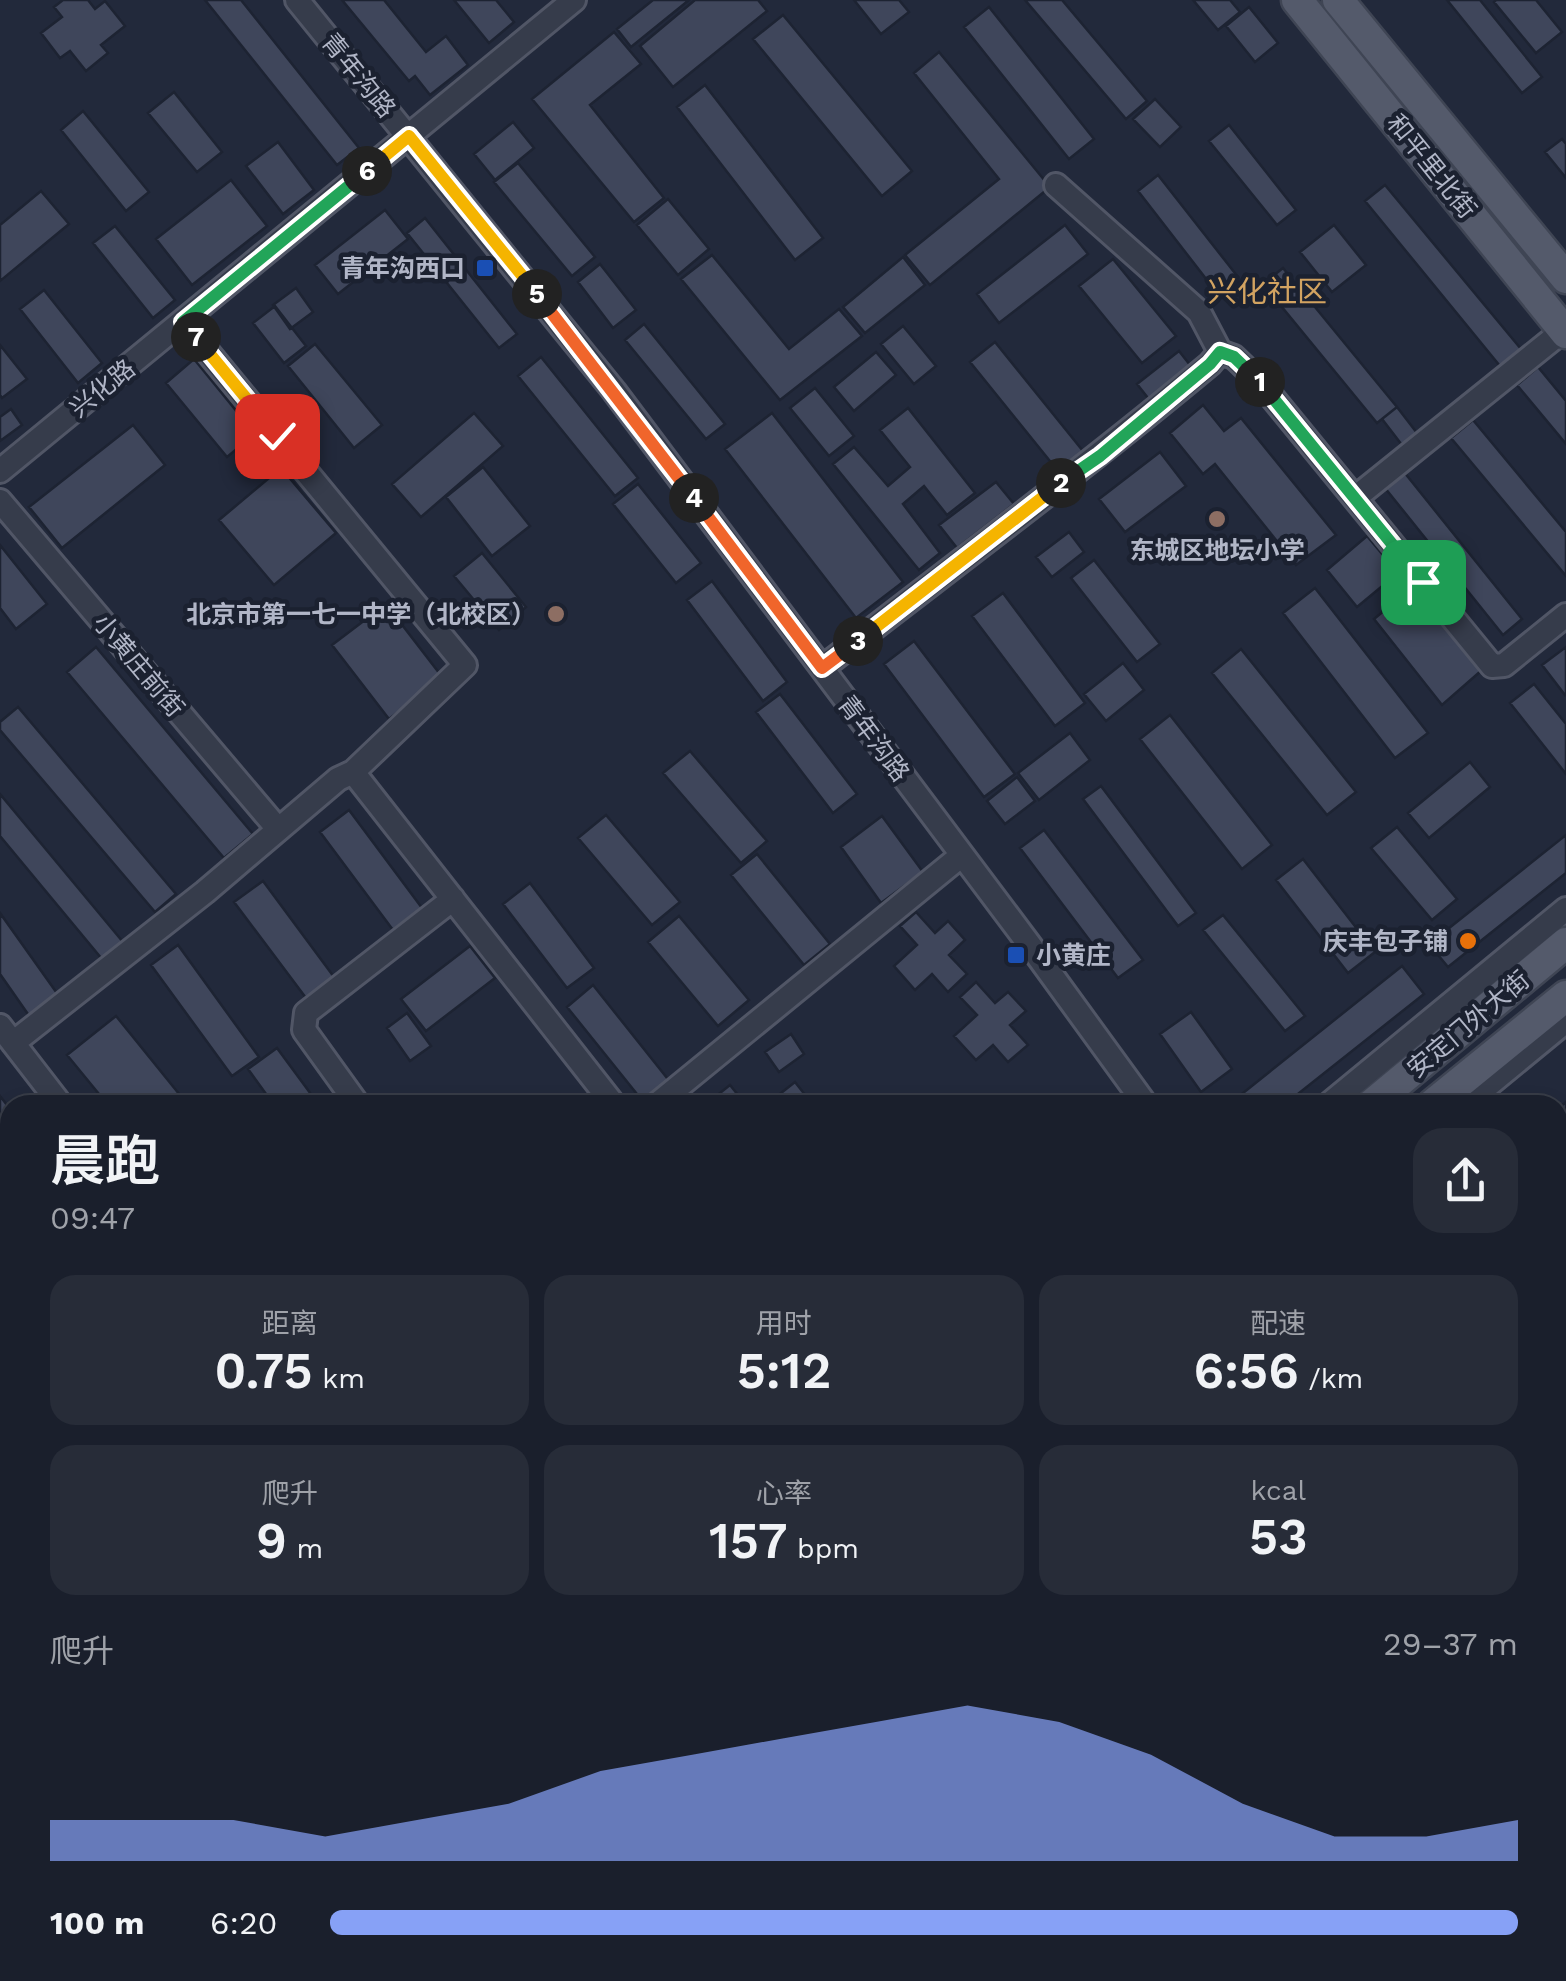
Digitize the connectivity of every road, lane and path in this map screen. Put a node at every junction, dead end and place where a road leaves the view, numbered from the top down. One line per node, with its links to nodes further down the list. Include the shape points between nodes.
1 (297, 0): 5 (street, 青年沟路)
2 (574, 0): 5 (street, 兴化路)
3 (1297, 0): 9 (main road, 和平里北街)
4 (1338, 0): 7 (main road, 和平里北街)
5 (409, 136): 8 (street, 兴化路); 15 (street, 青年沟路, via 602,376)
6 (1056, 184): 10 (street, via 1199,312)
7 (1566, 278)
8 (183, 322): 11 (street, 兴化路); 16 (street, via 465,665)
9 (1565, 331): 12 (street)
10 (1220, 352): 12 (street, via 1258,380); 15 (street, via 1100,456)
11 (0, 472)
12 (1355, 498): 14 (street, via 1492,666 1504,665)
13 (0, 500): 17 (street, 小黄庄前街)
14 (1566, 615)
15 (822, 668): 18 (street, 青年沟路)
16 (353, 772): 17 (street); 19 (street)
17 (278, 828): 24 (street, via 205,892)
18 (962, 855): 28 (street); 29 (street, 青年沟路)
19 (452, 899): 26 (street, via 306,1013 304,1030); 27 (street)
20 (1566, 909): 30 (street)
21 (1566, 943): 31 (main road, 安定门外大街)
22 (1566, 996): 32 (main road, 安定门外大街)
23 (1566, 1021): 33 (street)
24 (7, 1034): 25 (street)
25 (54, 1095)
26 (351, 1095)
27 (606, 1095)
28 (668, 1095)
29 (1139, 1095)
30 (1340, 1095)
31 (1383, 1095)
32 (1453, 1095)
33 (1456, 1095)

